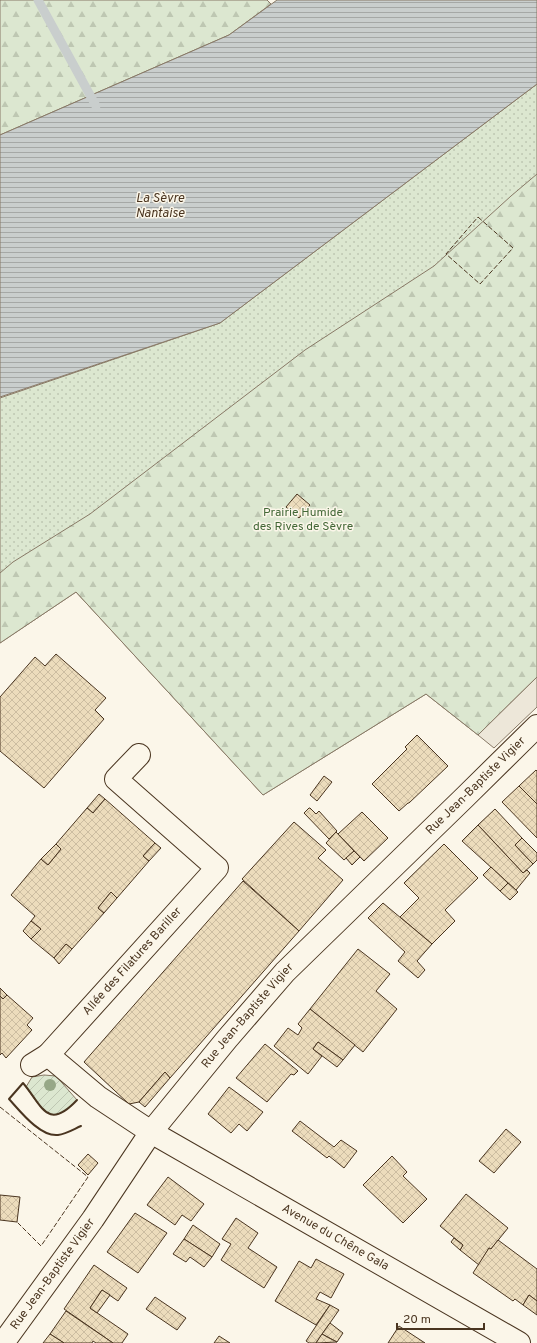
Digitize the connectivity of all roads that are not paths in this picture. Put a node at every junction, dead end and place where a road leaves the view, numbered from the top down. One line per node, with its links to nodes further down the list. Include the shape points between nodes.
1 (537, 726): 3 (street, Rue Jean-Baptiste Vigier, via 285,972)
2 (139, 755): 3 (street, Allée des Filatures Bariller, via 116,780 217,868 40,1060)
3 (151, 1132): 4 (street, Rue Jean-Baptiste Vigier, via 93,1219); 5 (street, Avenue du Chêne Gala)
4 (3, 1343)
5 (519, 1343)

